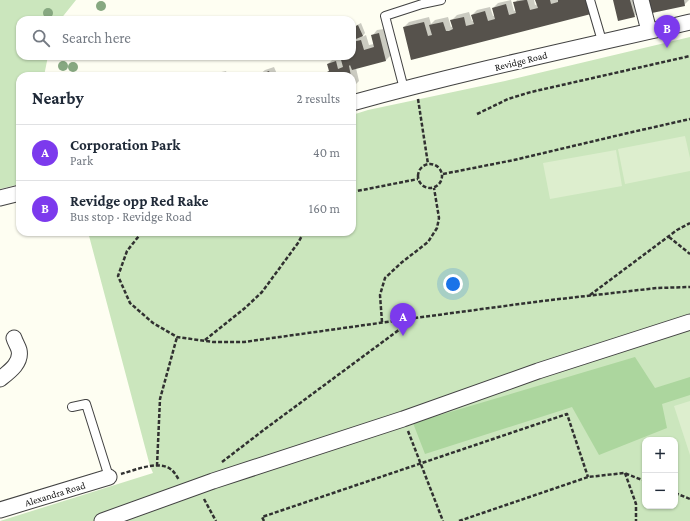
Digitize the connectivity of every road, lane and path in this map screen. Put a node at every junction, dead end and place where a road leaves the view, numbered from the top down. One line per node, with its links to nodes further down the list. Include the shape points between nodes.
1 (441, 0): 8 (lane, via 385,16)
2 (590, 0): 6 (lane)
3 (641, 0): 5 (street)
4 (690, 22): 5 (street, Revidge Road)
5 (649, 31): 6 (street, Revidge Road)
6 (602, 41): 8 (street, Revidge Road)
7 (690, 56): 10 (path, via 531,92 508,99)
8 (410, 88): 9 (street, Revidge Road); 12 (path)
9 (356, 102)
10 (476, 114)
11 (690, 119): 13 (path)
12 (428, 164): 13 (path, via 439,167); 14 (path, via 419,171)
13 (443, 174): 15 (path, via 439,186)
14 (418, 179): 15 (path, via 426,188); 16 (path)
15 (434, 188): 27 (path, via 439,218 437,228 428,242 385,278 380,295)
16 (356, 191)
17 (16, 194): 18 (street)
18 (0, 198)
19 (690, 223): 22 (path)
20 (139, 236): 29 (path, via 127,251 118,276 130,303 153,323)
21 (302, 236): 31 (path, via 262,292)
22 (669, 237): 23 (path); 25 (path)
23 (690, 254)
24 (690, 288): 25 (path, via 657,288)
25 (590, 296): 26 (path)
26 (415, 318): 27 (path); 35 (path)
27 (382, 322): 31 (path, via 244,342)
28 (690, 322): 34 (street, via 538,371)
29 (178, 337): 31 (path); 37 (path, via 160,399)
30 (14, 338): 32 (street, via 19,351 18,361)
31 (205, 340)
32 (0, 379)
33 (72, 407): 39 (lane, via 86,404)
34 (403, 419): 36 (path); 42 (street)
35 (222, 462)
36 (421, 463): 40 (path, via 567,414); 48 (path, via 262,517); 49 (path)
37 (157, 466): 39 (path); 42 (path, via 169,468)
38 (624, 473): 40 (path); 41 (path); 51 (path, via 636,504)
39 (109, 477): 45 (street, Alexandra Road)
40 (588, 477): 50 (path)
41 (642, 480)
42 (191, 489): 46 (street); 47 (path)
43 (678, 494): 44 (path)
44 (690, 499)
45 (0, 510)
46 (102, 521)
47 (216, 521)
48 (264, 521)
49 (443, 521)
50 (459, 521)
51 (636, 521)

